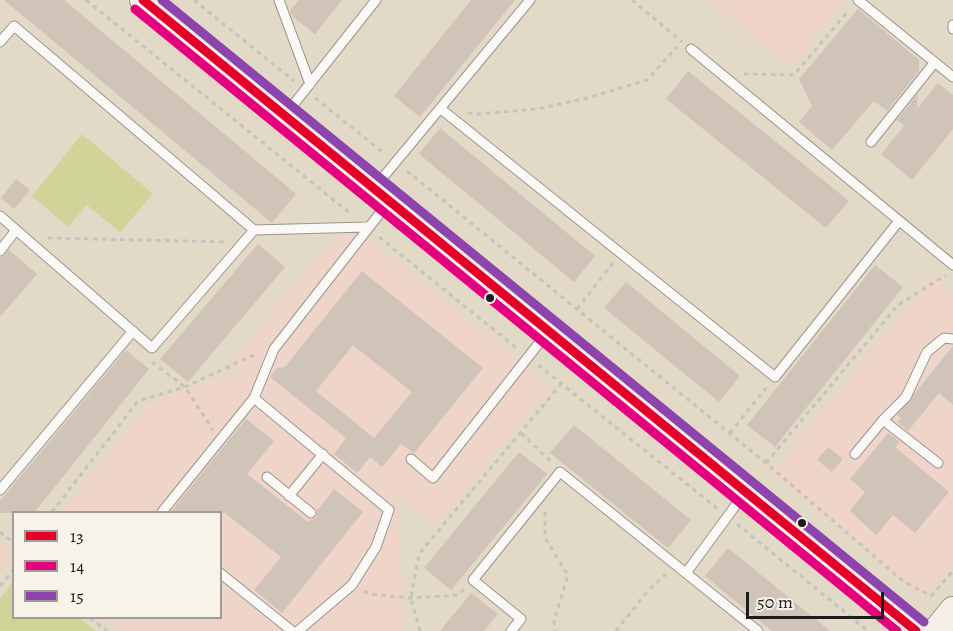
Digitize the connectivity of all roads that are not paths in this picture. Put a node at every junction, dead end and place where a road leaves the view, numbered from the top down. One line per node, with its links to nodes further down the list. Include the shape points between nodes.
1 (143, 0): 12 (street)
2 (279, 0): 10 (lane)
3 (376, 0): 10 (lane)
4 (530, 0): 11 (lane)
5 (858, 0): 8 (lane)
6 (0, 42): 19 (lane, via 14,26)
7 (691, 49): 16 (lane)
8 (935, 62): 9 (lane); 13 (lane)
9 (953, 76)
10 (308, 87): 12 (lane)
11 (441, 109): 14 (lane, via 396,162); 16 (lane, via 774,377)
12 (285, 116): 14 (street)
13 (871, 142)
14 (381, 195): 17 (lane); 23 (street)
15 (0, 216): 18 (lane)
16 (899, 221): 21 (lane)
17 (366, 227): 19 (lane); 25 (lane, via 274,349)
18 (16, 230): 20 (lane); 22 (lane)
19 (254, 230): 22 (lane, via 152,348)
20 (0, 251)
21 (953, 265)
22 (133, 331): 32 (lane)
23 (548, 331): 29 (lane, via 433,478); 33 (street)
24 (953, 339): 26 (lane, via 944,338 927,352 906,397)
25 (254, 398): 27 (lane); 35 (lane)
26 (883, 420): 28 (lane); 30 (lane)
27 (323, 454): 34 (lane); 41 (lane, via 389,510 376,547 352,585)
28 (855, 454)
29 (411, 459)
30 (938, 463)
31 (267, 477): 34 (lane)
32 (0, 490)
33 (746, 492): 37 (lane); 44 (street)
34 (289, 496): 36 (lane)
35 (164, 511)
36 (311, 513)
37 (686, 573): 42 (lane, via 560,471 473,580 521,619); 43 (lane)
38 (222, 575): 40 (lane)
39 (953, 610): 45 (street)
40 (292, 631)
41 (298, 631)
42 (511, 631)
43 (758, 631)
44 (916, 631)
45 (936, 631)

